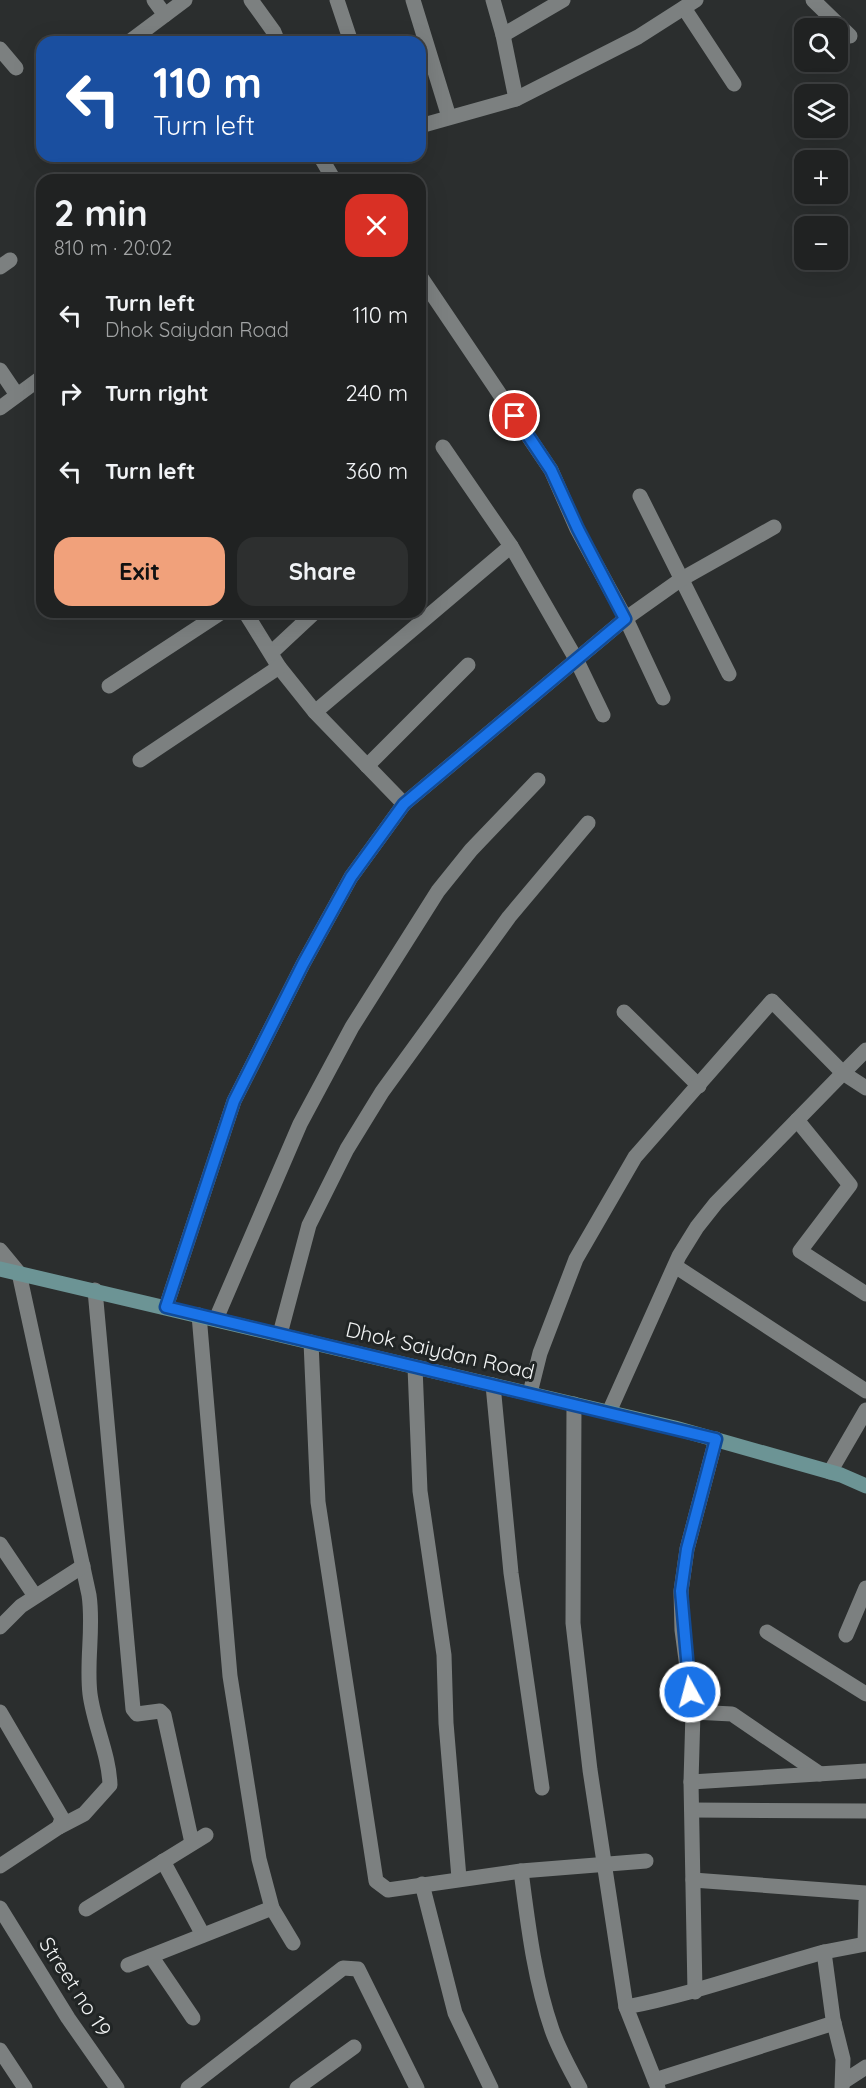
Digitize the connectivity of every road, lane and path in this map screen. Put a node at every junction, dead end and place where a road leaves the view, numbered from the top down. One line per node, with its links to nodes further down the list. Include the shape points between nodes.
1 (154, 0): 10 (street)
2 (185, 0): 10 (street)
3 (251, 0): 13 (street)
4 (337, 0): 14 (street)
5 (413, 0): 15 (street)
6 (493, 0): 11 (street)
7 (563, 0): 11 (street)
8 (813, 0): 16 (street)
9 (690, 4): 20 (street); 21 (street, via 638,37)
10 (165, 15): 12 (street)
11 (503, 35): 21 (street)
12 (137, 36)
13 (276, 36)
14 (349, 36)
15 (424, 36)
16 (850, 36)
17 (426, 42): 22 (street)
18 (0, 49): 19 (street)
19 (16, 68)
20 (734, 84)
21 (516, 99): 22 (street)
22 (449, 117): 23 (street)
23 (426, 124)
24 (426, 285): 39 (street, via 551,470)
25 (0, 370): 27 (street)
26 (36, 381): 27 (street)
27 (17, 395): 28 (street)
28 (0, 408)
29 (443, 447): 32 (street)
30 (639, 496): 33 (street)
31 (774, 527): 33 (street)
32 (511, 546): 38 (street); 41 (street)
33 (680, 580): 39 (street); 44 (street)
34 (213, 618): 45 (street)
35 (249, 618): 40 (street)
36 (308, 618): 40 (street)
37 (426, 618): 47 (street)
38 (426, 618)
39 (625, 619): 41 (street); 46 (street)
40 (270, 653): 43 (street)
41 (576, 659): 48 (street); 52 (street)
42 (468, 665): 50 (street)
43 (279, 667): 47 (street); 49 (street)
44 (729, 674)
45 (109, 686)
46 (663, 698)
47 (315, 712): 50 (street)
48 (603, 715)
49 (140, 760)
50 (368, 766): 52 (street)
51 (538, 780): 68 (street, via 438,891 352,1027 300,1124)
52 (404, 804): 66 (street, via 351,877 234,1101)
53 (588, 823): 69 (street, via 509,916 382,1092 347,1149 309,1225)
54 (624, 1012): 57 (street)
55 (866, 1050): 56 (street)
56 (843, 1073): 57 (street, via 772,1000); 58 (street); 59 (street)
57 (699, 1086): 74 (street, via 635,1157 576,1259 540,1353)
58 (866, 1088)
59 (797, 1120): 61 (street, via 716,1203); 65 (street, via 850,1185 800,1251)
60 (0, 1250): 63 (street)
61 (675, 1266): 73 (street); 77 (street)
62 (1, 1270): 63 (main road, Dhok Saiydan Road)
63 (19, 1273): 64 (main road, Dhok Saiydan Road); 82 (street)
64 (95, 1290): 66 (main road, Dhok Saiydan Road); 99 (street, via 133,1709 137,1714 160,1711 164,1715)
65 (866, 1294)
66 (166, 1307): 67 (main road, Dhok Saiydan Road)
67 (199, 1315): 68 (main road, Dhok Saiydan Road); 111 (street, via 230,1676 249,1802)
68 (216, 1319): 69 (main road, Dhok Saiydan Road)
69 (280, 1334): 70 (main road, Dhok Saiydan Road)
70 (310, 1342): 71 (main road, Dhok Saiydan Road); 107 (street, via 318,1502 376,1881 388,1890)
71 (415, 1366): 72 (main road, Dhok Saiydan Road); 105 (street, via 420,1491 444,1655)
72 (493, 1384): 74 (main road, Dhok Saiydan Road); 94 (street, via 511,1573)
73 (866, 1391)
74 (530, 1393): 75 (main road, Dhok Saiydan Road)
75 (574, 1404): 77 (main road, Dhok Saiydan Road); 102 (street, via 573,1623)
76 (866, 1410): 79 (street)
77 (609, 1412): 78 (main road, Dhok Saiydan Road)
78 (716, 1439): 79 (main road, Dhok Saiydan Road); 90 (street, via 687,1549 681,1591)
79 (830, 1472): 80 (main road, Dhok Saiydan Road)
80 (866, 1486)
81 (0, 1544): 84 (street)
82 (83, 1566): 84 (street); 97 (street, via 92,1614 90,1694 110,1785 84,1814)
83 (866, 1588): 87 (street)
84 (35, 1596): 85 (street)
85 (0, 1627)
86 (766, 1632): 88 (street)
87 (846, 1635)
88 (866, 1694)
89 (0, 1712): 97 (street, via 62,1818)
90 (693, 1712): 92 (street, via 732,1714); 93 (street)
91 (866, 1771): 92 (street)
92 (820, 1774): 93 (street)
93 (691, 1782): 95 (street)
94 (542, 1788)
95 (692, 1810): 96 (street); 106 (street)
96 (866, 1811)
97 (59, 1827): 103 (street)
98 (206, 1835): 99 (street)
99 (192, 1843): 100 (street)
100 (163, 1861): 112 (street); 113 (street)
101 (646, 1861): 102 (street)
102 (604, 1865): 104 (street); 120 (street)
103 (0, 1866)
104 (521, 1871): 105 (street); 134 (street, via 531,1950 543,1998 552,2031)
105 (459, 1878): 107 (street)
106 (693, 1880): 108 (street); 119 (street)
107 (422, 1884): 133 (street, via 455,2013)
108 (866, 1893)
109 (866, 1902): 115 (street)
110 (0, 1908): 130 (street, Street no 19)
111 (272, 1908): 113 (street); 114 (street)
112 (86, 1909)
113 (203, 1935): 117 (street)
114 (293, 1943)
115 (865, 1946): 116 (street)
116 (824, 1952): 119 (street); 122 (street)
117 (151, 1956): 118 (street); 121 (street)
118 (129, 1965)
119 (695, 1992): 120 (street)
120 (626, 2007): 126 (street)
121 (193, 2018)
122 (834, 2023): 126 (street); 127 (street, via 843,2059)
123 (354, 2047): 132 (street)
124 (0, 2050): 129 (street)
125 (866, 2067): 127 (street)
126 (656, 2084)
127 (842, 2085)
128 (415, 2087): 131 (street, via 358,1969 351,1967 343,1968)
129 (25, 2088)
130 (117, 2088)
131 (188, 2088)
132 (297, 2088)
133 (491, 2088)
134 (580, 2088)

